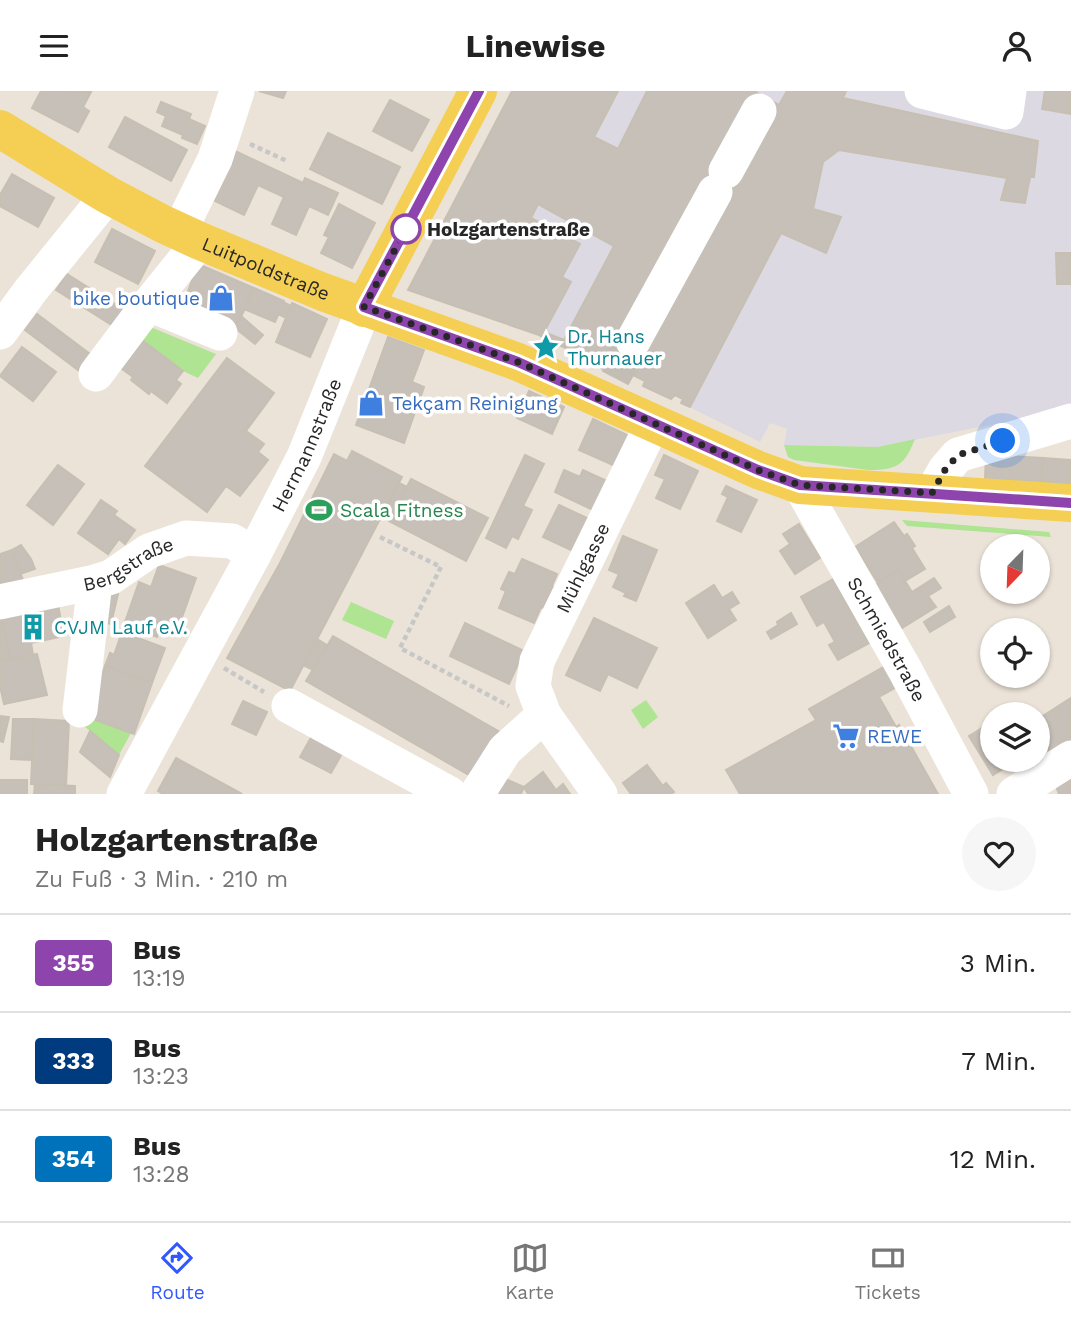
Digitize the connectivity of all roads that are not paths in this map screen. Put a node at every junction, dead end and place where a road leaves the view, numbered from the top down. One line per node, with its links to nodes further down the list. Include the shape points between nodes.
1 (237, 91): 8 (street)
2 (478, 91): 10 (main road, Hermannstraße)
3 (922, 91): 4 (street, via 1006,112)
4 (1009, 91)
5 (765, 100): 13 (street)
6 (0, 129): 7 (main road, Luitpoldstraße)
7 (107, 195): 8 (main road, Luitpoldstraße); 11 (street)
8 (190, 236): 9 (street); 10 (main road, Luitpoldstraße)
9 (149, 304): 12 (street); 14 (street)
10 (364, 307): 16 (main road, Luitpoldstraße, via 607,388); 20 (street, Hermannstraße, via 303,457)
11 (0, 332)
12 (220, 333)
13 (633, 341)
14 (96, 374)
15 (1071, 421): 18 (street, via 958,455)
16 (653, 423): 17 (main road, Luitpoldstraße); 25 (street, Mühlgasse, via 537,661 533,686)
17 (800, 485): 18 (main road, Luitpoldstraße); 31 (street, Schmiedstraße)
18 (932, 493): 19 (main road, Luitpoldstraße)
19 (1071, 503)
20 (254, 554): 21 (street, Bergstraße, via 232,541 186,538 149,551 111,577); 27 (street, Hermannstraße)
21 (95, 582): 22 (street, Bergstraße); 24 (street)
22 (0, 602)
23 (289, 706): 28 (street)
24 (80, 710)
25 (541, 718): 29 (street, via 505,750); 30 (street, Mühlgasse)
26 (1071, 758): 32 (street)
27 (124, 794)
28 (450, 794)
29 (477, 794)
30 (600, 794)
31 (971, 794)
32 (1013, 794)

